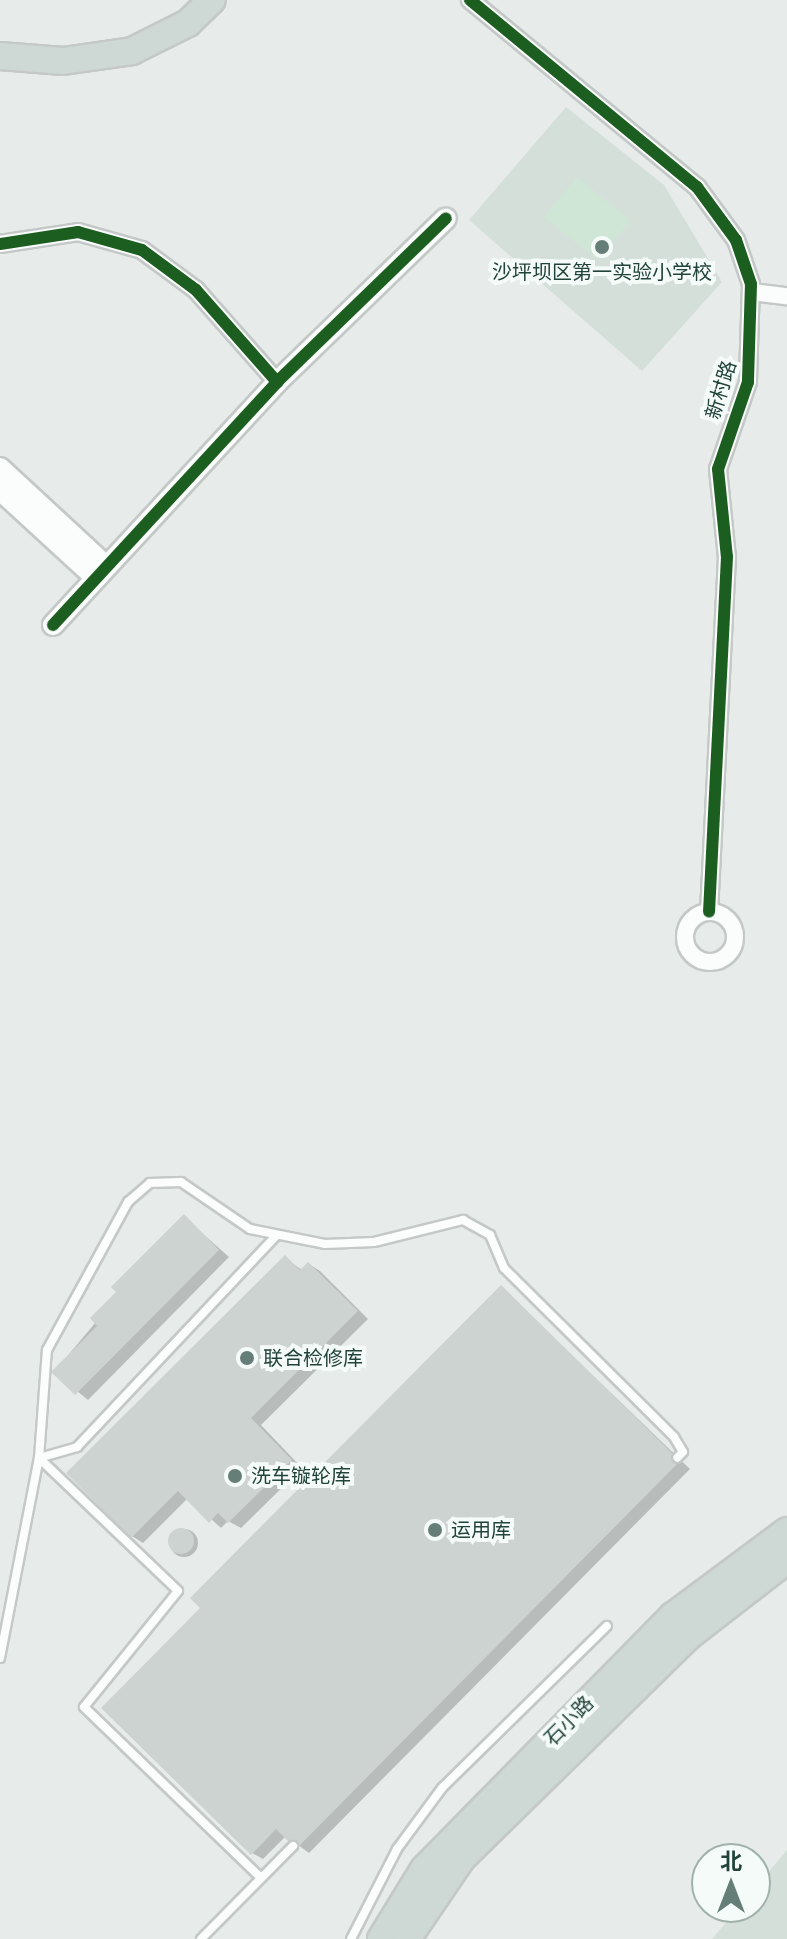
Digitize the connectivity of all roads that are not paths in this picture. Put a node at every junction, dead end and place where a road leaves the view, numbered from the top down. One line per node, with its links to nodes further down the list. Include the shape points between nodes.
1 (196, 0): 4 (main road, via 156,30 99,48)
2 (212, 0): 5 (main road, via 175,32 132,51 63,61)
3 (470, 0): 8 (street, 新村路, via 697,187 736,240)
4 (0, 45)
5 (0, 56)
6 (446, 218): 10 (street)
7 (0, 244): 10 (street, via 78,232 142,250 196,290)
8 (752, 292): 9 (street); 15 (street, 新村路, via 748,382 718,469 727,557)
9 (787, 296)
10 (277, 382): 13 (street)
11 (0, 468): 13 (street)
12 (0, 490): 13 (street)
13 (101, 572): 14 (street)
14 (53, 625)
15 (709, 912)
16 (277, 1235): 17 (lane, via 77,1447); 17 (lane, via 250,1229 181,1182 150,1183 128,1202 47,1350); 18 (lane, via 374,1242 463,1220 490,1235 504,1268 674,1437 683,1452)
17 (39, 1458): 22 (lane); 24 (lane, via 178,1591 84,1707)
18 (677, 1458)
19 (787, 1531): 27 (main road, 石小路, via 652,1638 424,1869)
20 (787, 1560): 28 (main road, 石小路, via 690,1635 462,1858)
21 (607, 1626): 26 (lane, via 442,1788 397,1849)
22 (0, 1658)
23 (293, 1846): 24 (lane)
24 (261, 1878): 25 (lane)
25 (201, 1939)
26 (351, 1939)
27 (381, 1939)
28 (407, 1939)

